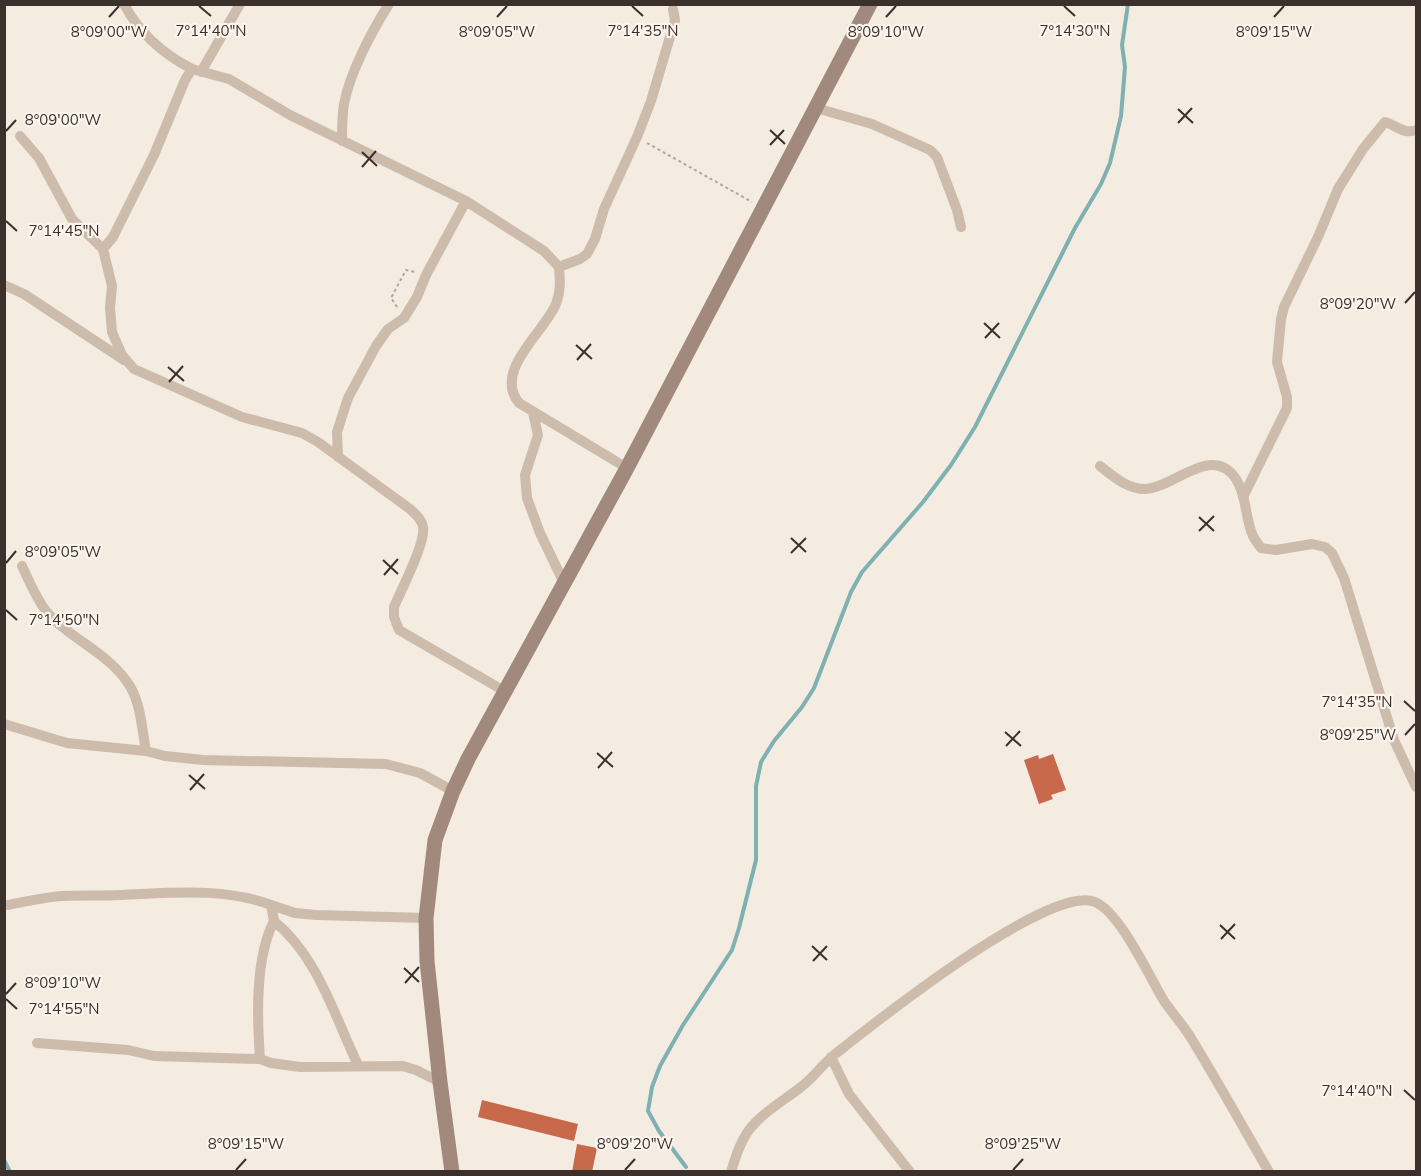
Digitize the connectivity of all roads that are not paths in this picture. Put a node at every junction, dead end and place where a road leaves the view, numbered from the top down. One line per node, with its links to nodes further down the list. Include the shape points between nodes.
1 (124, 4): 6 (street, via 138,29 171,56)
2 (240, 4): 6 (street)
3 (389, 4): 10 (street, via 349,87)
4 (870, 4): 7 (street)
5 (673, 9): 14 (street, via 675,20 651,101 595,239 587,254)
6 (197, 70): 10 (street, via 229,80); 13 (street, via 184,80 154,155 113,237)
7 (816, 108): 12 (street, via 872,124 930,150 937,157); 20 (street)
8 (1416, 130): 21 (street, via 1400,130 1385,122 1338,189 1284,307 1277,362 1287,408)
9 (20, 135): 13 (street, via 39,158 72,219)
10 (342, 141): 11 (street)
11 (465, 201): 14 (street, via 543,252); 18 (street, via 417,297 404,318 388,329 376,346 348,398 337,432)
12 (961, 227)
13 (103, 249): 16 (street, via 112,286 112,332)
14 (559, 267): 17 (street, via 561,289 556,304 513,369 513,397)
15 (4, 285): 16 (street)
16 (127, 362): 18 (street, via 134,369 242,417 302,433)
17 (533, 413): 20 (street); 23 (street, via 538,435 525,476 527,498)
18 (338, 457): 24 (street, via 410,509 424,529 394,607 399,630)
19 (1100, 466): 21 (street, via 1124,483 1143,489 1157,487 1198,467 1216,465 1237,480)
20 (627, 468): 23 (street)
21 (1243, 497): 27 (street, via 1253,536 1261,548 1276,550 1312,544 1332,553 1364,638 1394,740)
22 (22, 566): 26 (street, via 46,611 105,658 131,689)
23 (564, 583): 24 (street)
24 (506, 692): 28 (street)
25 (4, 724): 26 (street, via 67,742)
26 (146, 751): 28 (street, via 228,762 386,764 420,772)
27 (1416, 787)
28 (453, 790): 31 (street, via 435,840)
29 (8, 905): 30 (street, via 60,896 173,891 212,892)
30 (271, 905): 31 (street, via 316,915); 32 (street)
31 (426, 918): 37 (street)
32 (274, 921): 35 (street, via 263,953); 36 (street, via 295,941 315,972)
33 (38, 1043): 35 (street, via 128,1050 154,1056)
34 (831, 1058): 39 (street, via 802,1087 753,1124); 40 (street, via 849,1094); 41 (street, via 937,976 1000,935 1062,904 1080,899 1096,902 1140,956)
35 (260, 1059): 36 (street, via 300,1067)
36 (358, 1065): 37 (street, via 404,1066)
37 (440, 1082): 38 (street)
38 (452, 1172)
39 (731, 1172)
40 (910, 1172)
41 (1269, 1172)

